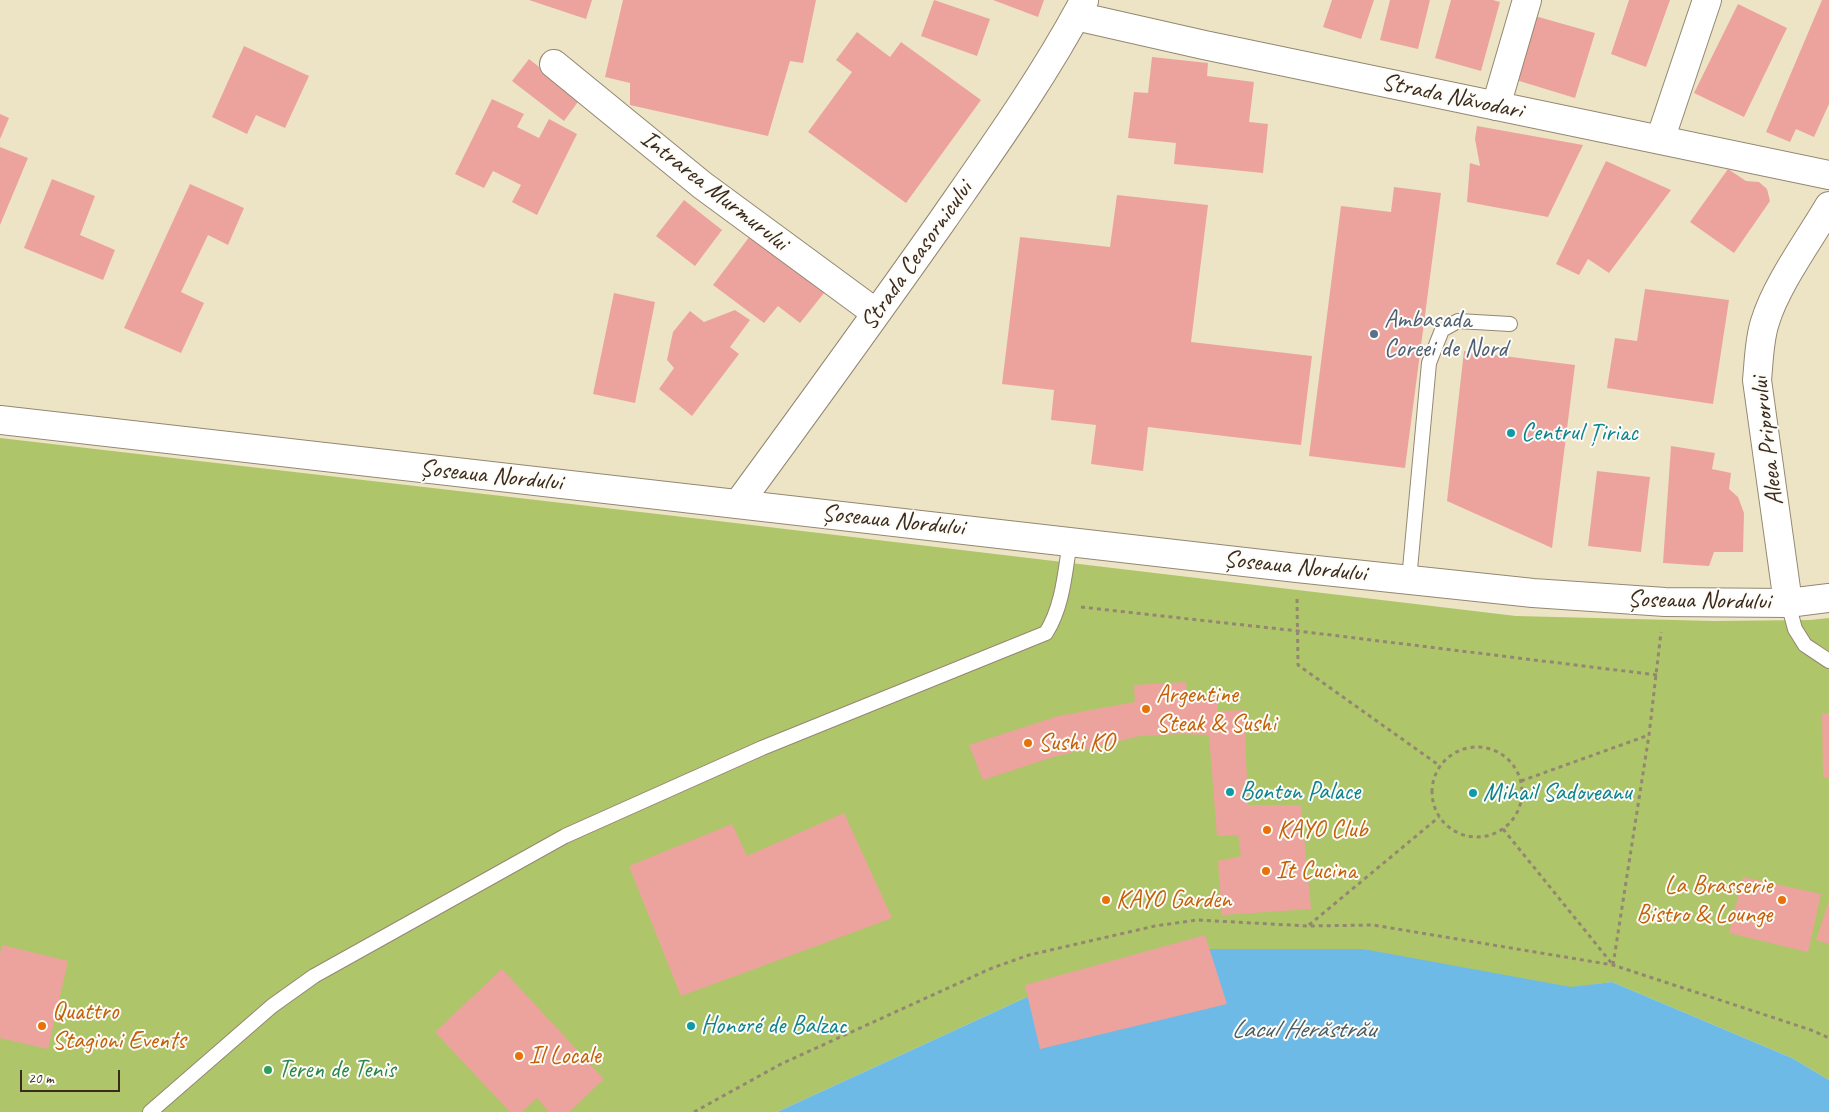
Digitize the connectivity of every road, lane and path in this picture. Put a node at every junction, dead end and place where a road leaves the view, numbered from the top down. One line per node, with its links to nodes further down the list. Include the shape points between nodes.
1 (1527, 0): 5 (street)
2 (1707, 0): 6 (street)
3 (1080, 8): 5 (street, Strada Năvodari, via 1204,45); 9 (street, Strada Ceasornicului, via 1043,74)
4 (554, 64): 9 (street, Intrarea Murmurului, via 702,185)
5 (1496, 106): 6 (street, Strada Năvodari)
6 (1660, 140): 7 (street, Strada Năvodari)
7 (1829, 175)
8 (1829, 206): 18 (street, Aleea Priporului, via 1780,288 1765,322 1760,353 1758,380)
9 (876, 314): 12 (street, Strada Ceasornicului)
10 (1510, 324): 15 (lane, via 1458,321 1442,330 1429,363)
11 (0, 420): 12 (street, Șoseaua Nordului)
12 (738, 504): 13 (street, Șoseaua Nordului)
13 (1070, 541): 14 (street, Șoseaua Nordului); 19 (lane)
14 (1297, 568): 15 (street, Șoseaua Nordului); 20 (path)
15 (1409, 580): 17 (street, Șoseaua Nordului)
16 (1829, 598): 18 (street, Șoseaua Nordului)
17 (1665, 602): 18 (street, Șoseaua Nordului); 22 (path)
18 (1788, 603): 21 (lane, Șoseaua Nordului, via 1795,629 1805,645)
19 (1059, 606): 20 (path); 31 (lane, via 1046,633 762,748 565,836 322,971 272,1006)
20 (1298, 631): 22 (path); 24 (path, via 1298,665)
21 (1829, 661)
22 (1657, 675): 23 (path)
23 (1649, 735): 25 (path); 29 (path)
24 (1440, 766): 25 (path, via 1463,748 1478,746 1493,749 1506,757 1516,768); 26 (path, via 1432,786 1434,807)
25 (1521, 781): 27 (path, via 1519,808)
26 (1439, 817): 27 (path, via 1448,827 1475,838 1490,836); 28 (path)
27 (1503, 829): 29 (path)
28 (1308, 926): 29 (path, via 1373,925); 32 (path, via 1197,920 1155,926 1029,955 992,968 781,1064)
29 (1613, 965): 30 (path)
30 (1829, 1038)
31 (150, 1112)
32 (694, 1112)

